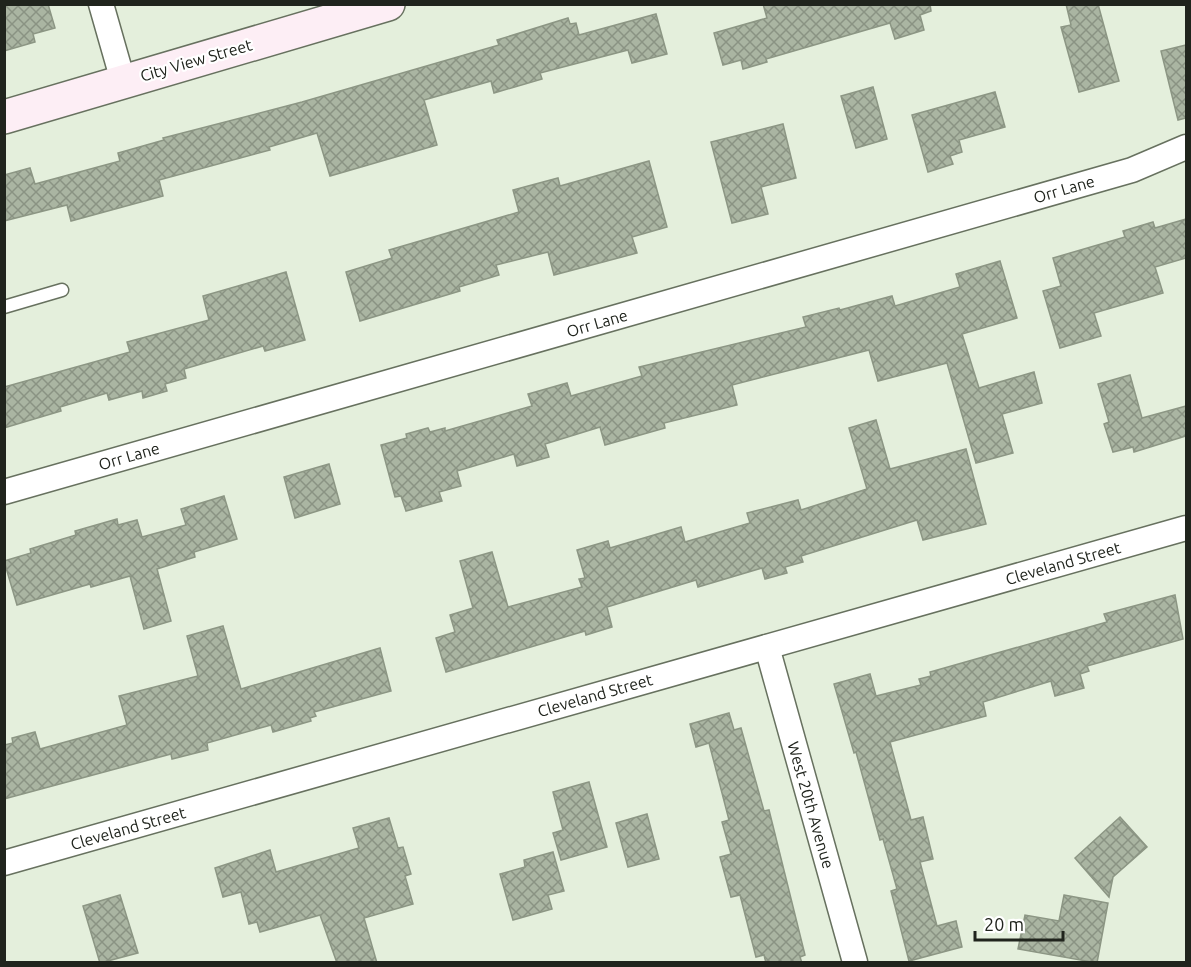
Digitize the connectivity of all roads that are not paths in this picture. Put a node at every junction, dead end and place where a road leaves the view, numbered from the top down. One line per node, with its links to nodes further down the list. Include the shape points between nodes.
1 (101, 4): 3 (street)
2 (388, 4): 3 (street, City View Street)
3 (123, 81): 4 (street, City View Street)
4 (4, 117)
5 (1186, 147): 8 (street, Orr Lane, via 1131,170)
6 (62, 290): 7 (lane)
7 (4, 307)
8 (4, 492)
9 (1186, 528): 10 (street, Cleveland Street)
10 (767, 647): 11 (street, Cleveland Street); 12 (street, West 20th Avenue)
11 (4, 863)
12 (855, 963)

